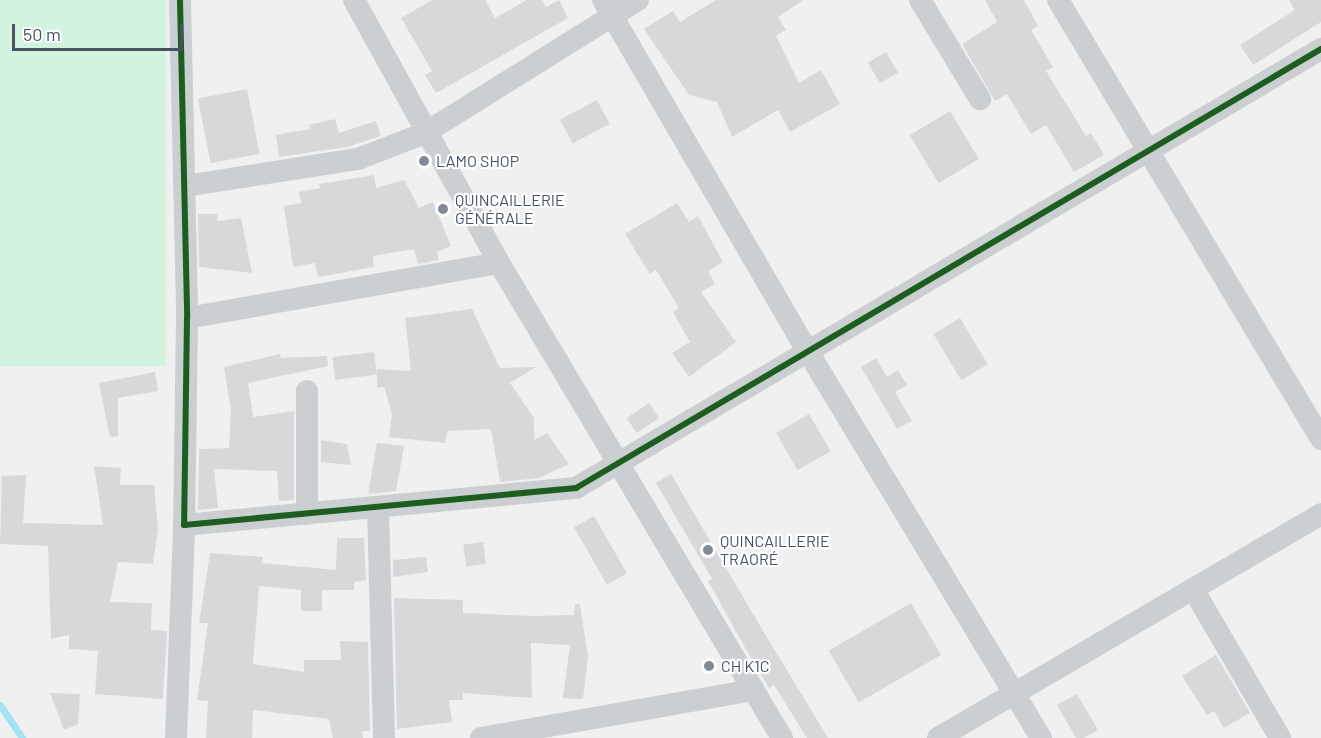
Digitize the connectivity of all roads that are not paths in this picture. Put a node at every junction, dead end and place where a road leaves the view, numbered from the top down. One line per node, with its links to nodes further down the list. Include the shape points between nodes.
1 (180, 0): 11 (street)
2 (354, 0): 9 (street)
3 (638, 0): 6 (street)
4 (920, 0): 8 (street)
5 (1058, 0): 10 (street)
6 (608, 8): 9 (street); 14 (street)
7 (1321, 49): 10 (street)
8 (980, 99)
9 (425, 133): 11 (street, via 358,159); 12 (street)
10 (1148, 150): 14 (street); 16 (street)
11 (185, 186): 13 (street)
12 (499, 263): 13 (street); 17 (street)
13 (187, 318): 21 (street)
14 (807, 350): 17 (street); 24 (street)
15 (307, 391): 19 (street)
16 (1321, 439)
17 (619, 460): 18 (street, via 576,488); 23 (street)
18 (378, 508): 19 (street); 26 (street)
19 (307, 514): 21 (street)
20 (1321, 514): 22 (street)
21 (184, 525): 25 (street)
22 (1192, 589): 24 (street); 31 (street)
23 (754, 690): 27 (street); 28 (street)
24 (1014, 693): 29 (street); 30 (street)
25 (176, 738)
26 (384, 738)
27 (481, 738)
28 (782, 738)
29 (938, 738)
30 (1041, 738)
31 (1280, 738)

